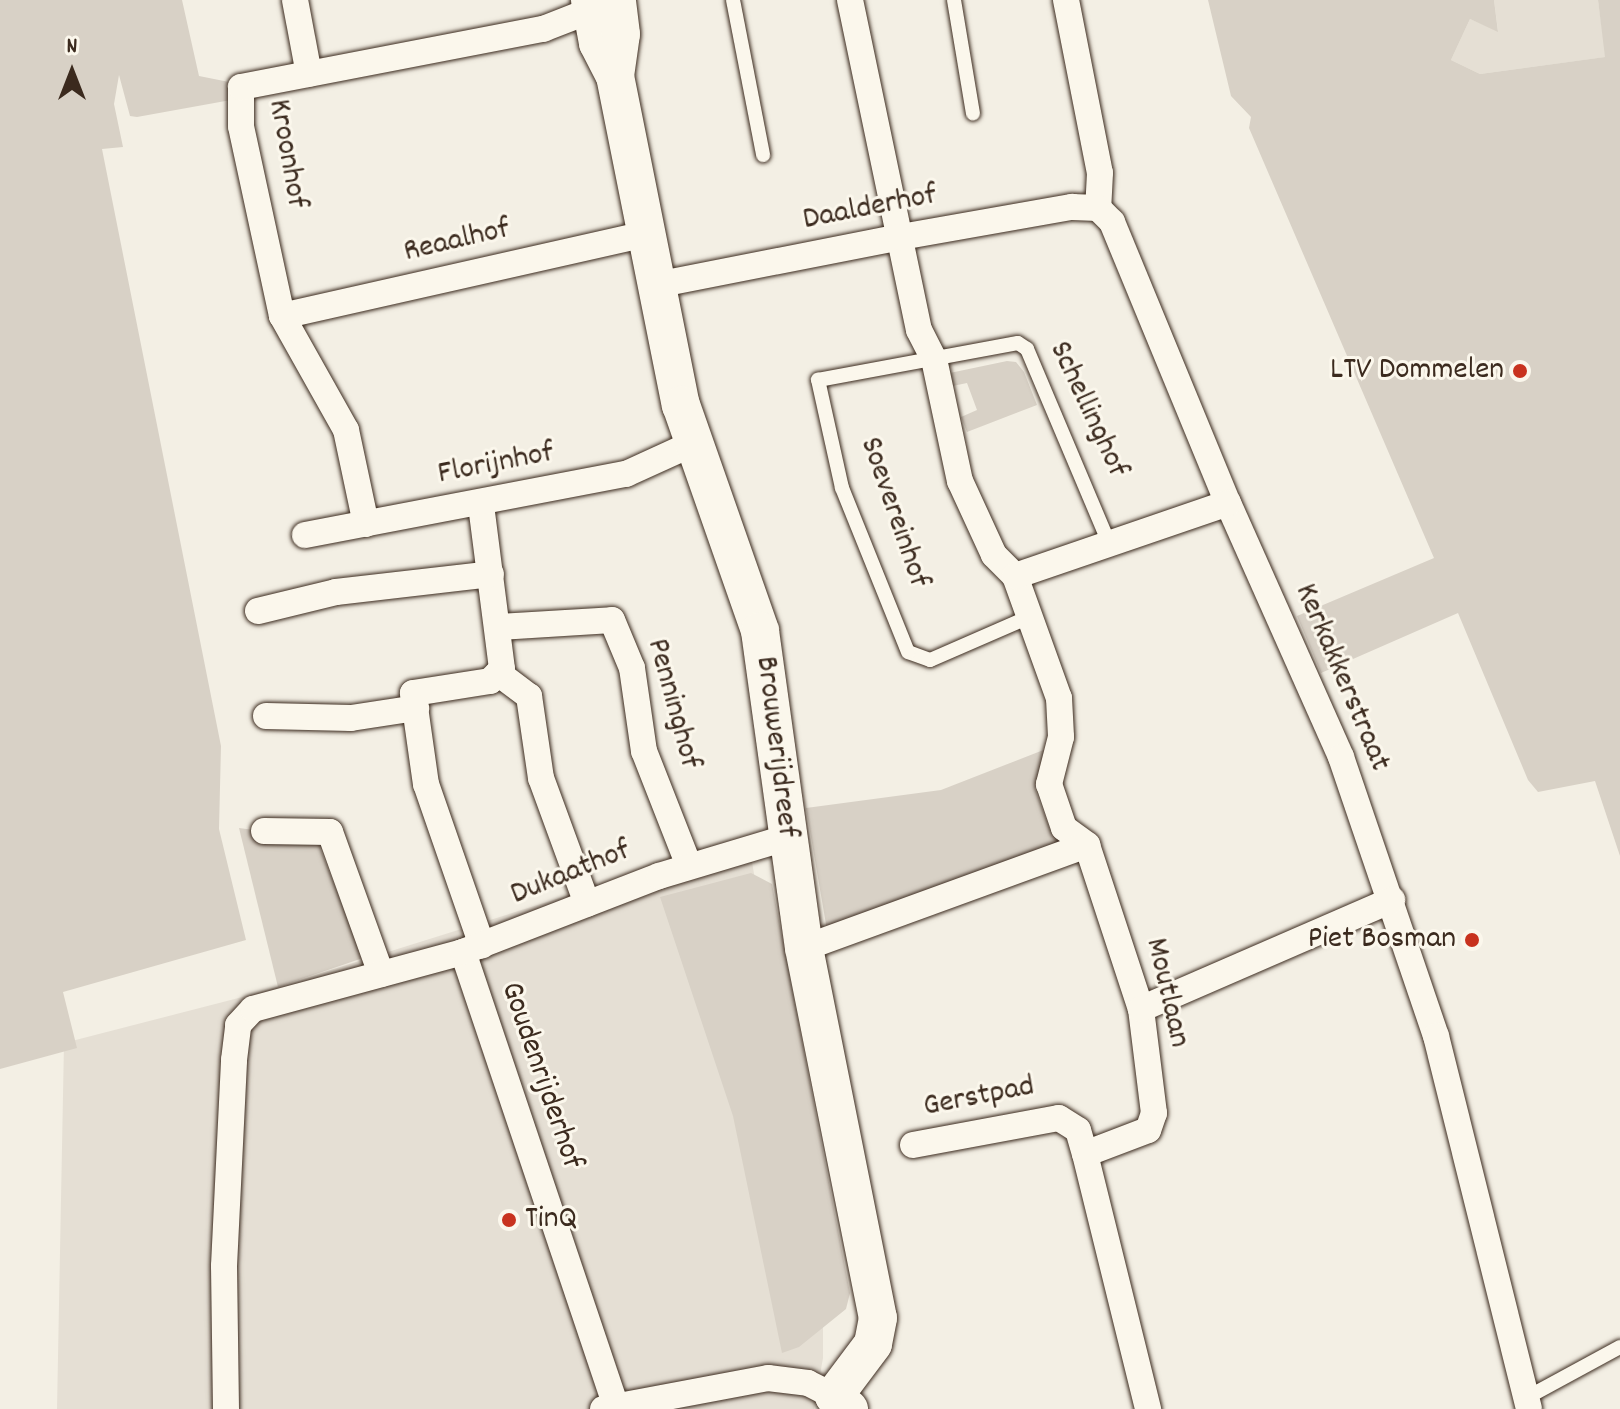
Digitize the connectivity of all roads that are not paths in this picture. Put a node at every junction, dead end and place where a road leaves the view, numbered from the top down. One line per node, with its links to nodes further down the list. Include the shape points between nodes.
1 (295, 0): 7 (street)
2 (733, 0): 9 (lane)
3 (850, 0): 12 (street)
4 (954, 0): 8 (lane)
5 (1066, 0): 10 (street, via 1100,173)
6 (603, 3): 7 (street, Kroonhof, via 543,29); 11 (street, Brouwerijdreef, via 621,34 615,76)
7 (309, 74): 14 (street, Kroonhof, via 241,87 241,126)
8 (973, 113)
9 (763, 155)
10 (1098, 208): 12 (street, Daalderhof, via 1072,207); 17 (street, Kerkakkerstraat, via 1112,222)
11 (646, 234): 13 (street, Brouwerijdreef); 14 (street, Reaalhof)
12 (901, 237): 13 (street, Daalderhof); 15 (street, via 919,330)
13 (656, 285): 16 (street, Brouwerijdreef)
14 (282, 316): 19 (street, Kroonhof, via 346,430)
15 (934, 359): 21 (lane, Schellinghof, via 1018,343 1027,349); 23 (street, via 960,481 994,555); 25 (lane, Soevereinhof, via 818,380 842,488 908,652 916,658 930,660)
16 (694, 443): 18 (street, Florijnhof, via 626,474); 31 (street, Brouwerijdreef, via 760,631)
17 (1228, 503): 21 (street); 34 (street, Kerkakkerstraat, via 1341,757)
18 (481, 505): 19 (street, Florijnhof); 22 (street)
19 (366, 524): 20 (street, Florijnhof)
20 (305, 535)
21 (1108, 541): 23 (street)
22 (491, 574): 24 (street, via 336,592); 26 (street)
23 (1015, 576): 25 (street)
24 (258, 611)
25 (1029, 617): 32 (street, via 1059,698 1061,737 1049,784 1064,828)
26 (499, 627): 27 (street); 33 (street, Penninghof, via 612,620 632,668 644,751)
27 (498, 673): 28 (street, via 490,681 413,693); 35 (street, via 529,696 541,778)
28 (416, 708): 29 (street, via 351,718); 37 (street, via 426,784)
29 (266, 716)
30 (264, 831): 38 (street, via 330,832)
31 (786, 838): 33 (street, Dukaathof); 36 (street, Brouwerijdreef)
32 (1087, 845): 36 (street); 39 (street, Moutlaan)
33 (689, 866): 35 (street, Dukaathof)
34 (1392, 900): 39 (street); 44 (street, Kerkakkerstraat, via 1436,1036)
35 (587, 904): 37 (street, Dukaathof)
36 (804, 948): 43 (street, Brouwerijdreef, via 878,1318 873,1344)
37 (472, 949): 38 (street, Dukaathof); 45 (street, Goudenrijderhof)
38 (381, 974): 46 (street, Dukaathof, via 253,1009 238,1025 224,1266)
39 (1141, 1009): 41 (street, Moutlaan, via 1154,1113 1148,1130)
40 (913, 1145): 41 (street, Gerstpad, via 1059,1118 1078,1130)
41 (1085, 1154): 47 (street)
42 (1620, 1347): 44 (lane, Kerkakkerstraat)
43 (841, 1402): 45 (street, Goudenrijderhof, via 808,1383 768,1378)
44 (1527, 1404)
45 (609, 1407)
46 (226, 1409)
47 (1148, 1409)

